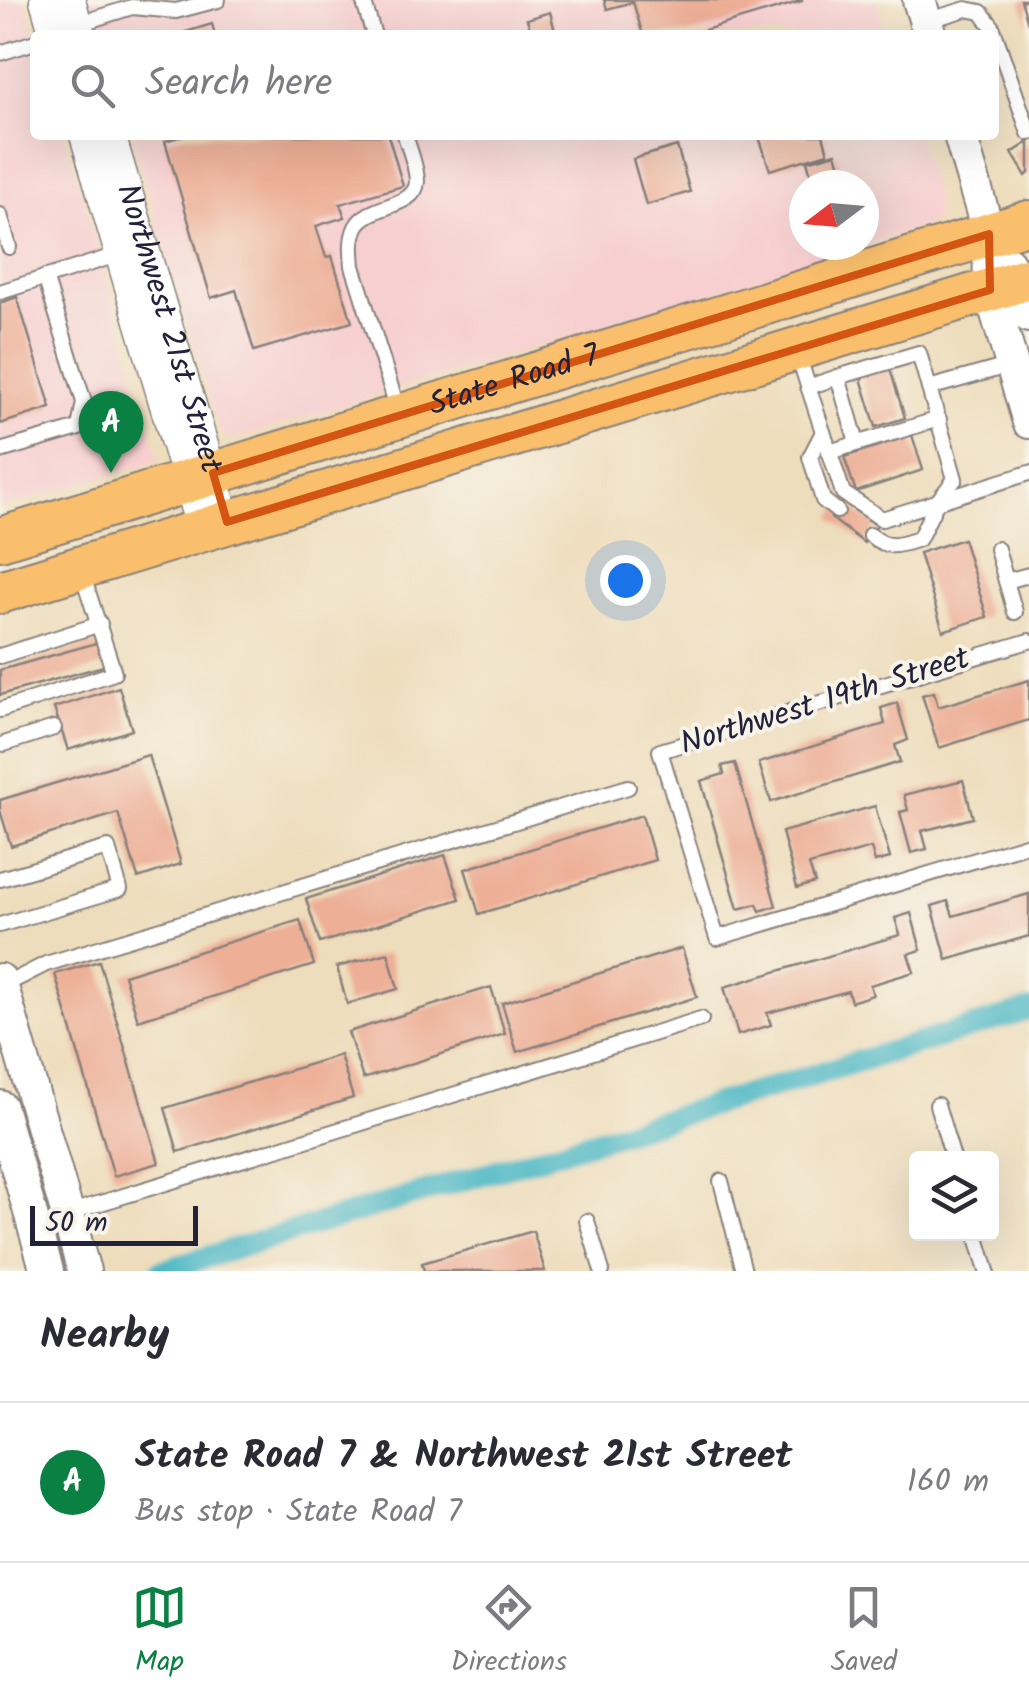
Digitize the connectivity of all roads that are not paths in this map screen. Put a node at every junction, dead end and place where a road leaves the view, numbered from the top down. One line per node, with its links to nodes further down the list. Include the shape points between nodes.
1 (44, 0): 5 (street)
2 (218, 0): 5 (lane, via 176,10 132,7)
3 (364, 0): 6 (lane)
4 (925, 19): 7 (lane, via 981,12)
5 (68, 26)
6 (373, 30)
7 (993, 30)
8 (30, 44): 10 (lane)
9 (999, 46): 11 (lane)
10 (0, 53)
11 (1029, 132)
12 (86, 140): 19 (street, Northwest 21st Street)
13 (112, 140): 35 (street, Northwest 21st Street)
14 (406, 140): 27 (lane, via 414,192 369,212 351,244)
15 (963, 140): 17 (street)
16 (0, 215): 18 (lane)
17 (1009, 228): 21 (street); 27 (main road, State Road 7)
18 (9, 248)
19 (120, 254): 20 (lane); 35 (street, Northwest 21st Street)
20 (45, 277): 22 (lane); 32 (lane, via 84,402 79,428)
21 (1017, 291): 23 (street); 24 (main road, State Road 7)
22 (0, 292)
23 (1012, 364): 26 (lane); 29 (street)
24 (802, 368): 25 (lane); 30 (lane); 38 (main road, State Road 7)
25 (838, 377): 26 (lane, via 918,352); 31 (lane)
26 (930, 388): 28 (lane)
27 (400, 416): 35 (main road, State Road 7)
28 (939, 419): 31 (lane); 36 (lane, via 956,479)
29 (1029, 422)
30 (823, 432): 33 (lane); 37 (lane, via 810,458 823,500)
31 (858, 443): 33 (lane)
32 (0, 451)
33 (829, 452): 36 (lane, via 843,493 882,519)
34 (1029, 473): 36 (lane)
35 (200, 477): 38 (street, Northwest 21st Street); 40 (main road, State Road 7)
36 (937, 502): 39 (lane, via 919,539 898,546)
37 (837, 511)
38 (214, 526): 42 (main road, State Road 7)
39 (870, 535)
40 (0, 539)
41 (997, 550): 44 (lane)
42 (80, 567): 45 (main road, State Road 7); 47 (lane)
43 (1029, 575): 44 (lane)
44 (1006, 581): 46 (lane)
45 (0, 592)
46 (1015, 612)
47 (100, 624): 48 (lane); 52 (lane, via 114,673 29,694)
48 (74, 632): 50 (lane); 51 (lane, via 48,649)
49 (1029, 641): 56 (lane, Northwest 19th Street, via 660,751 717,938)
50 (78, 648)
51 (0, 656)
52 (0, 710)
53 (54, 728): 54 (lane)
54 (1, 741)
55 (628, 787): 59 (lane, via 46,964)
56 (1029, 844)
57 (0, 879): 58 (lane, via 108,848 120,888)
58 (0, 925)
59 (1, 984): 64 (street)
60 (701, 1019): 67 (lane)
61 (937, 1105): 63 (lane)
62 (0, 1107): 65 (street)
63 (951, 1151)
64 (52, 1159): 65 (lane); 67 (street)
65 (9, 1171): 70 (street)
66 (721, 1181): 73 (lane)
67 (67, 1214): 71 (street)
68 (587, 1221): 72 (lane)
69 (978, 1241): 74 (lane)
70 (47, 1271)
71 (84, 1271)
72 (602, 1271)
73 (744, 1271)
74 (987, 1271)

